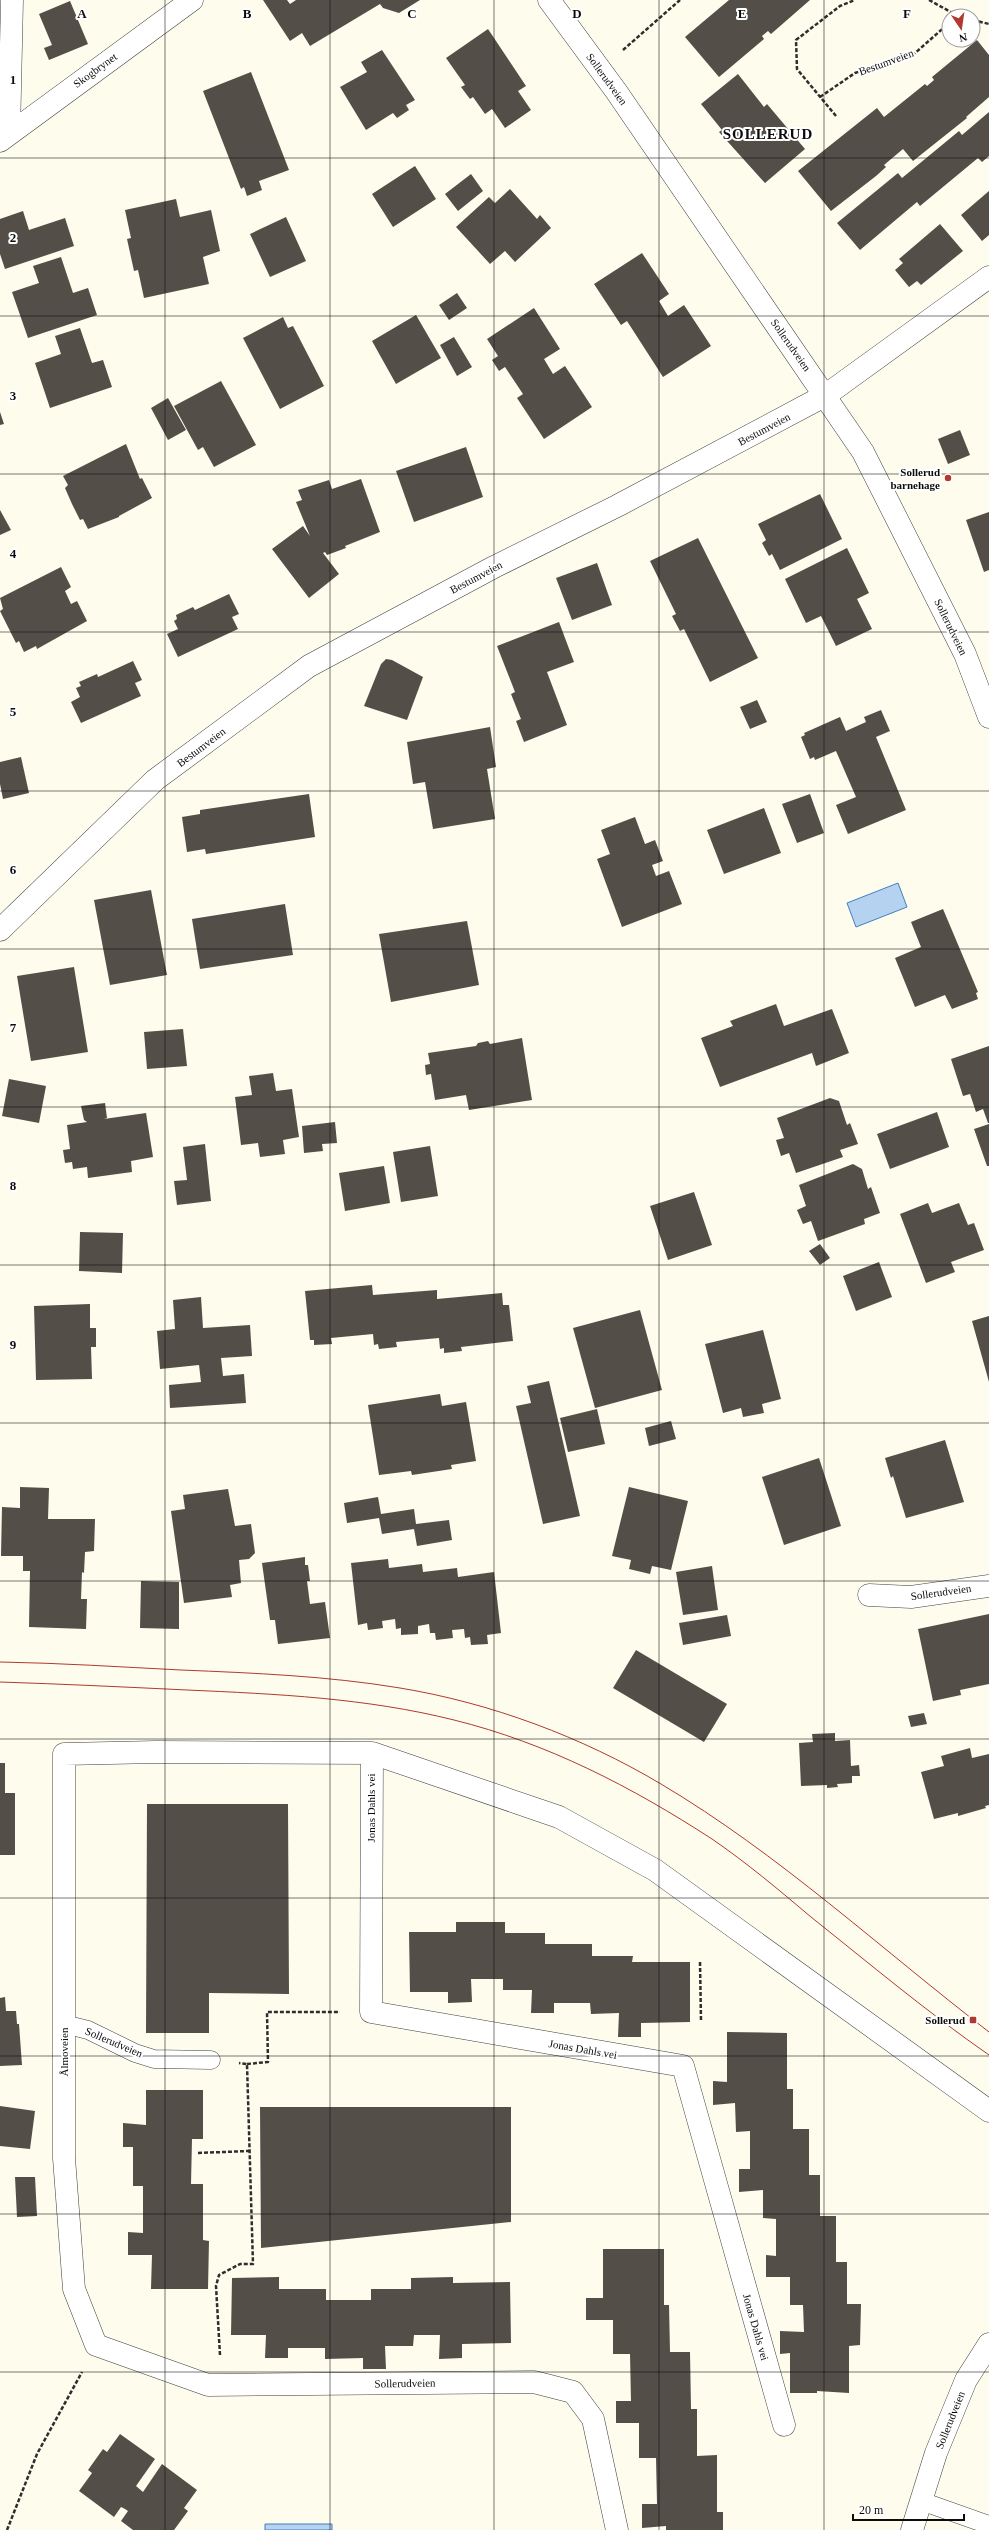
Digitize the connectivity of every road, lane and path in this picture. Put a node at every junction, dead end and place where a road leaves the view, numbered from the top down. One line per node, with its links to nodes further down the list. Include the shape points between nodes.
1 (12, 0): 12 (street)
2 (192, 0): 12 (street, Skogbrynet)
3 (549, 0): 9 (street, Sollerudveien)
4 (680, 0): 9 (path)
5 (855, 0): 10 (path, via 840,6 796,40 797,69)
6 (929, 0): 7 (path)
7 (943, 8)
8 (941, 30): 10 (path, Bestumveien, via 914,54 855,73)
9 (599, 69): 14 (street, Sollerudveien)
10 (820, 97): 11 (path)
11 (836, 116)
12 (5, 137)
13 (989, 278): 14 (street, Bestumveien)
14 (826, 395): 15 (street, Sollerudveien, via 863,452 965,654); 16 (street, Bestumveien, via 617,506 522,552 309,666 155,780)
15 (989, 717)
16 (0, 930)
17 (989, 1586): 18 (street, Sollerudveien, via 910,1597)
18 (869, 1595)
19 (372, 1754): 21 (street, Jonas Dahls vei); 23 (street, Ålmoveien, via 64,1754); 26 (street, via 559,1817 655,1870)
20 (700, 1962): 22 (path)
21 (371, 2012): 25 (path, via 267,2012 268,2062); 32 (street, Jonas Dahls vei, via 683,2066)
22 (701, 2021)
23 (64, 2024): 24 (lane, Sollerudveien, via 88,2030 135,2053 154,2059); 30 (street, Ålmoveien, via 64,2158 74,2289)
24 (211, 2060): 25 (path)
25 (247, 2064): 27 (path)
26 (989, 2111)
27 (250, 2151): 28 (path); 31 (path, via 253,2264 240,2264 226,2269 218,2275 216,2286)
28 (198, 2153)
29 (989, 2344): 33 (street, Sollerudveien, via 966,2380 936,2453)
30 (96, 2345): 31 (street, Sollerudveien, via 208,2385); 35 (path, via 37,2454)
31 (222, 2385): 36 (street, Sollerudveien, via 534,2382 573,2392 593,2419)
32 (784, 2425)
33 (921, 2501): 34 (lane); 37 (street, Sollerudveien)
34 (989, 2525)
35 (7, 2530)
36 (617, 2530)
37 (912, 2530)

